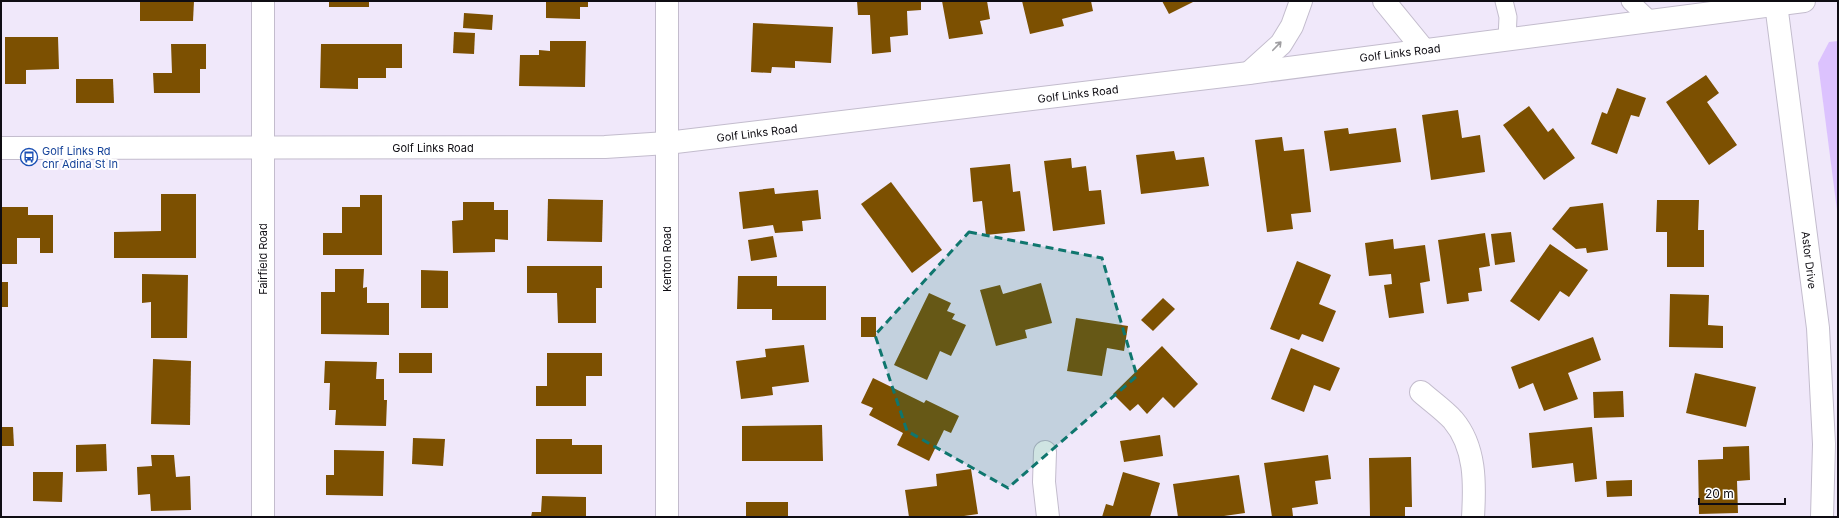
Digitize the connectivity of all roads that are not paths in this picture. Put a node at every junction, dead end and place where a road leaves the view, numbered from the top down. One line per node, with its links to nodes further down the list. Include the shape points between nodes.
1 (263, 1): 15 (street, Fairfield Road)
2 (667, 1): 13 (street, Kenton Road)
3 (1302, 1): 12 (street, one-way to 3, via 1281,44)
4 (1384, 1): 11 (street)
5 (1504, 1): 10 (lane, via 1508,17)
6 (1630, 1): 9 (lane)
7 (1804, 1): 8 (street, Golf Links Road)
8 (1776, 4): 9 (street, Golf Links Road); 22 (street, Astor Drive, via 1818,328 1824,444)
9 (1651, 21): 10 (street, Golf Links Road)
10 (1507, 39): 11 (street, Golf Links Road)
11 (1424, 50): 12 (street, Golf Links Road)
12 (1249, 73): 13 (street, Golf Links Road)
13 (667, 143): 15 (street, Golf Links Road, via 605,147); 19 (street, Kenton Road)
14 (1, 148): 15 (street, Golf Links Road)
15 (263, 148): 18 (street, Fairfield Road)
16 (1421, 392): 21 (street, via 1453,420 1465,438 1475,486)
17 (1045, 452): 20 (street, via 1044,482)
18 (262, 517)
19 (667, 517)
20 (1048, 517)
21 (1473, 517)
22 (1822, 517)

